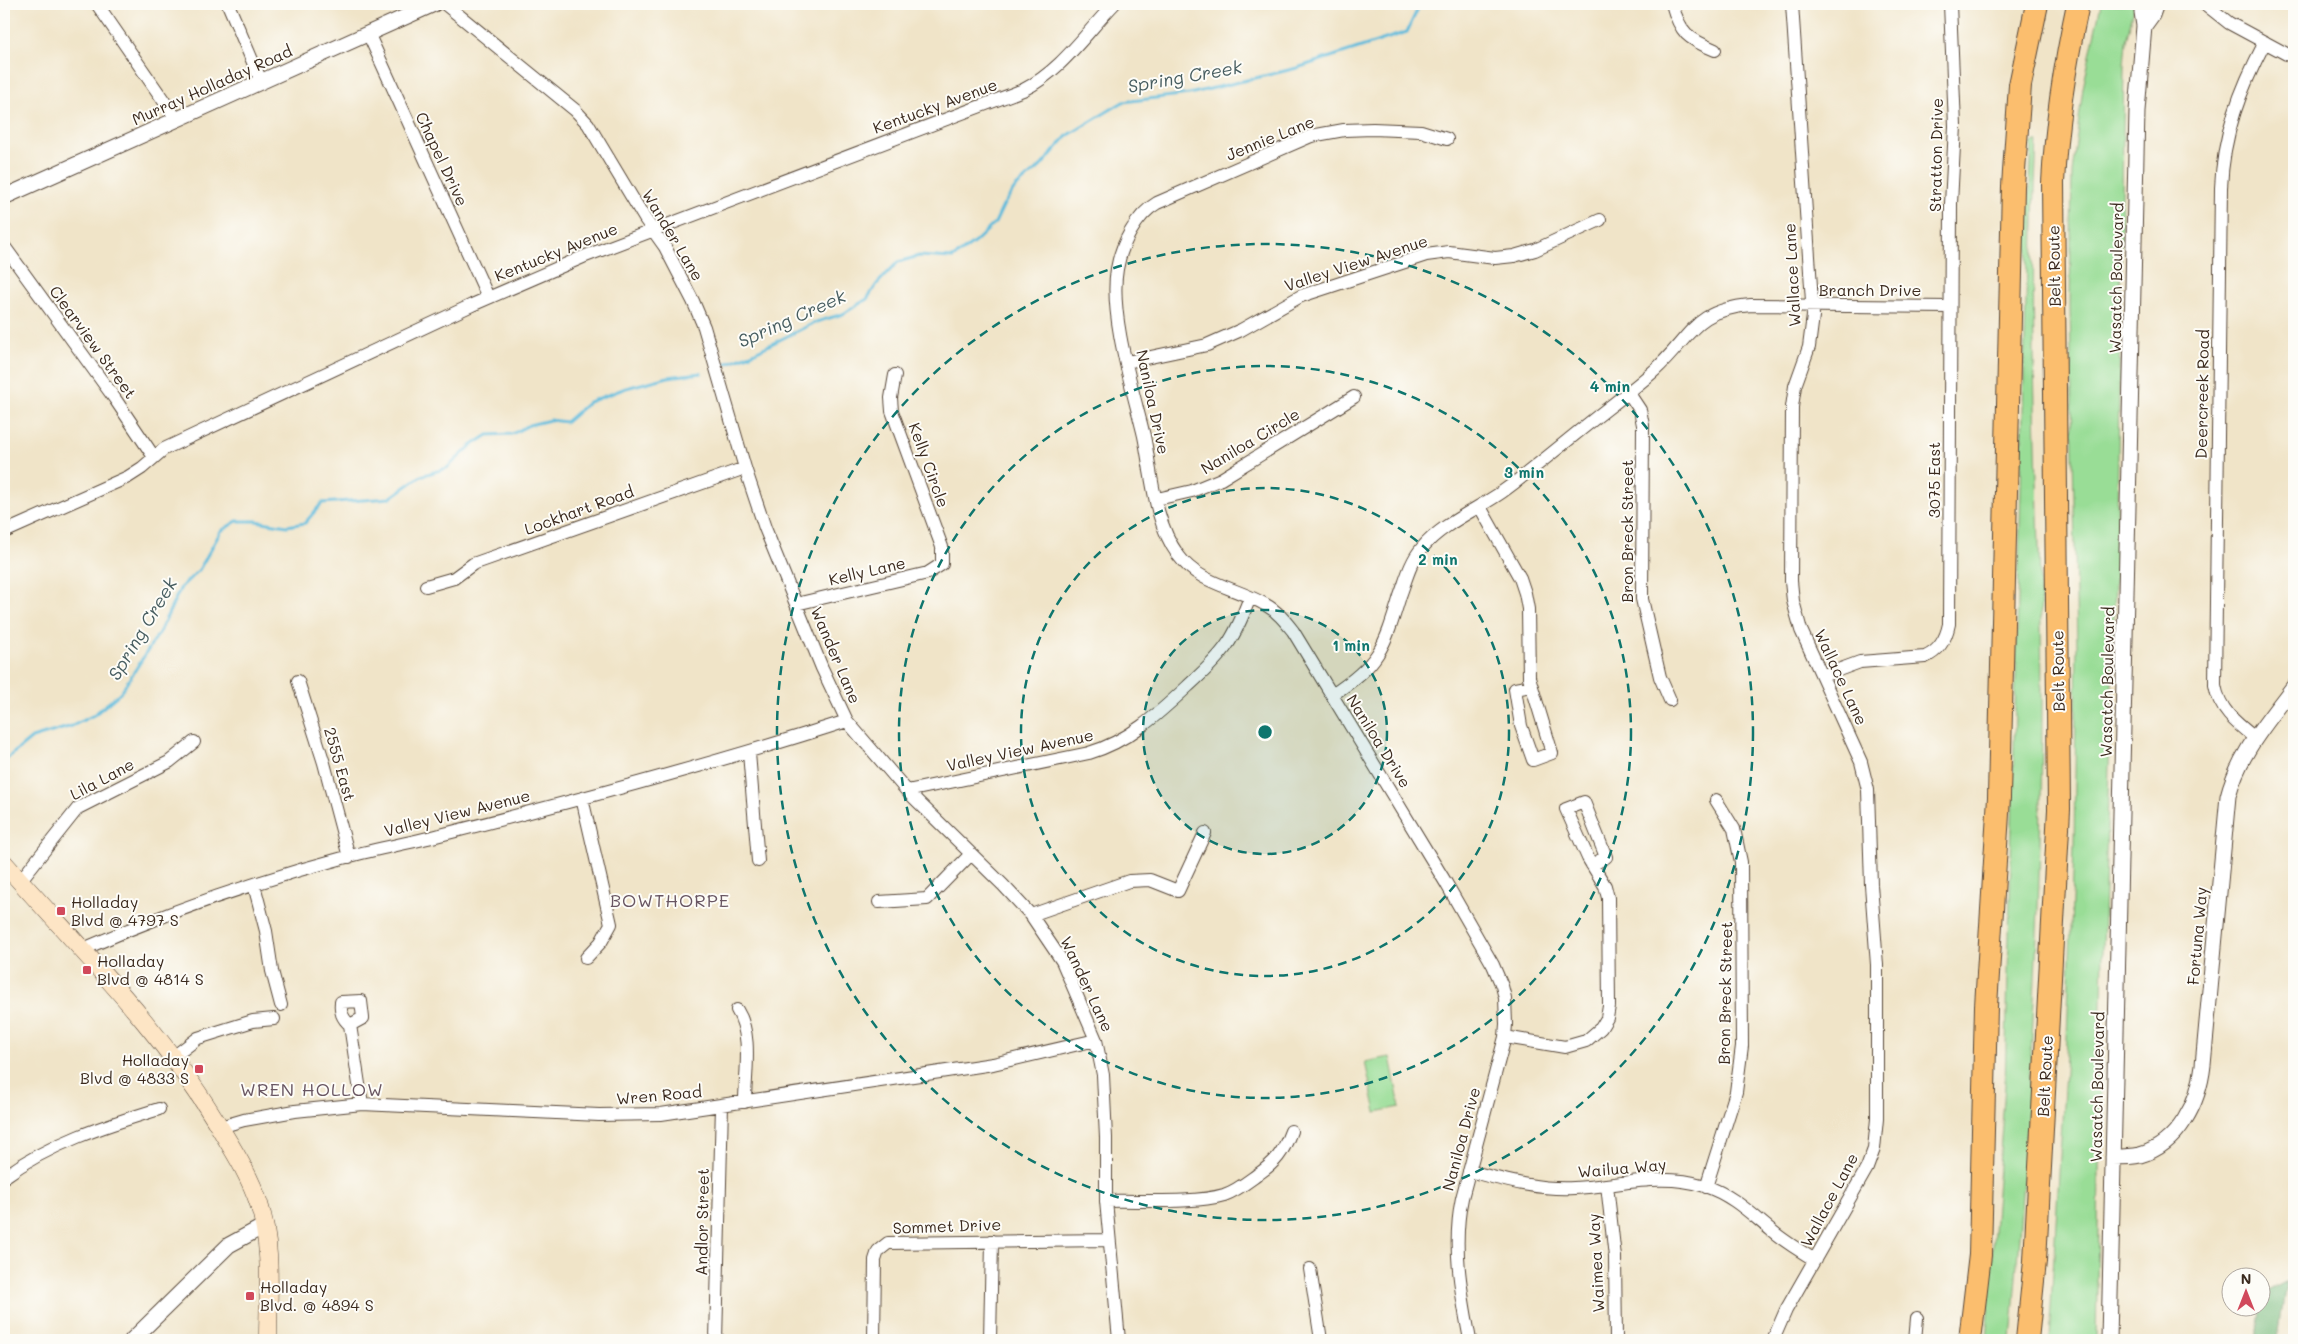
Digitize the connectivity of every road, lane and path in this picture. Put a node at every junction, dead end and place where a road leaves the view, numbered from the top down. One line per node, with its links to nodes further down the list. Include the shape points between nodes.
1 (97, 4): 20 (street)
2 (228, 4): 19 (street)
3 (434, 4): 15 (street, Murray Holladay Road)
4 (444, 4): 25 (street, Wander Lane, via 575,110 588,124)
5 (1114, 4): 25 (street, Kentucky Avenue, via 1056,68 1036,83 995,102)
6 (1672, 4): 17 (street, via 1684,33)
7 (1792, 4): 28 (street, Wallace Lane)
8 (1950, 4): 29 (street, Stratton Drive, via 1955,126)
9 (2037, 4): 104 (highway, via 2020,85 2013,186 1998,797 1986,1006 1980,1255)
10 (2078, 4): 105 (highway, Belt Route, via 2062,81 2053,183 2059,809 2035,1261)
11 (2144, 4): 14 (street, Wasatch Boulevard)
12 (2156, 4): 14 (street, Wasatch Boulevard)
13 (2205, 4): 16 (street, via 2221,18)
14 (2144, 26): 81 (street, Wasatch Boulevard, via 2137,110)
15 (368, 33): 19 (street, Murray Holladay Road); 27 (street, Chapel Drive)
16 (2265, 42): 18 (street); 50 (street, Deercreek Road, via 2238,97 2224,151 2217,420 2215,685 2224,711)
17 (1715, 50)
18 (2294, 58)
19 (261, 81): 20 (street, Murray Holladay Road)
20 (177, 120): 22 (street, Murray Holladay Road)
21 (1447, 139): 23 (street, Jennie Lane, via 1421,131 1368,129 1311,136 1158,203)
22 (4, 197)
23 (1143, 214): 30 (street, Naniloa Drive, via 1127,240 1116,273 1116,308)
24 (1600, 220): 30 (street, Valley View Avenue, via 1535,250 1514,256 1495,258 1449,252 1426,255 1301,296 1214,342)
25 (654, 230): 27 (street, Kentucky Avenue); 35 (street, Wander Lane, via 685,284 704,327)
26 (4, 246): 34 (street, Clearview Street)
27 (488, 297): 34 (street, Kentucky Avenue, via 164,449)
28 (1812, 306): 29 (street, Branch Drive); 32 (street, Branch Drive, via 1741,306 1708,316 1694,326 1657,368); 43 (street, Wallace Lane, via 1809,347 1795,386 1792,407 1791,581 1798,620)
29 (1950, 307): 43 (street, 3075 East, via 1950,617 1945,638 1932,654 1918,659 1860,662)
30 (1127, 362): 36 (street, Naniloa Drive)
31 (895, 375): 39 (street, Kelly Circle, via 892,411 942,547)
32 (1628, 392): 37 (street, Branch Drive); 48 (street, Bron Breck Street, via 1640,410 1643,425 1643,607 1660,677)
33 (1354, 397): 36 (street, Naniloa Circle, via 1221,479)
34 (154, 457): 38 (street, Kentucky Avenue, via 128,477)
35 (745, 468): 40 (street, Lockhart Road, via 473,564 454,578); 42 (street, Wander Lane)
36 (1157, 500): 41 (street, Naniloa Drive, via 1167,536 1186,565 1212,583)
37 (1480, 507): 45 (street, via 1520,578 1525,593); 47 (street, Branch Drive, via 1442,530 1422,548 1409,570 1382,649 1364,672)
38 (4, 532)
39 (942, 564): 42 (street, Kelly Lane, via 928,573)
40 (426, 586)
41 (1250, 597): 47 (street, Naniloa Drive, via 1267,605 1286,622); 53 (street, Valley View Avenue, via 1227,645 1207,668 1130,735 1089,753)
42 (796, 604): 49 (street, Wander Lane)
43 (1822, 676): 90 (street, Wallace Lane, via 1862,762 1868,790 1877,965 1877,1110 1876,1139 1867,1168)
44 (298, 681): 58 (street, 2555 East)
45 (1530, 682): 45 (street, via 1552,753 1533,760 1521,726 1515,690)
46 (2294, 686): 50 (street, Fortuna Way)
47 (1332, 695): 72 (street, Naniloa Drive, via 1493,965 1505,998)
48 (1670, 700)
49 (847, 721): 52 (street, Valley View Avenue); 53 (street, Wander Lane)
50 (2255, 738): 81 (street, Fortuna Way, via 2239,765 2226,806 2198,1091 2186,1118 2163,1143 2141,1155)
51 (194, 742): 62 (street, Lila Lane, via 169,762 78,808)
52 (749, 753): 54 (street, Valley View Avenue); 59 (street)
53 (907, 791): 57 (street, Wander Lane)
54 (582, 798): 58 (street, Valley View Avenue); 67 (street, via 611,924 601,942)
55 (1716, 800): 85 (street, Bron Breck Street, via 1731,822 1741,862 1742,1046 1736,1092)
56 (1205, 832): 65 (street, via 1178,891 1150,880 1130,881)
57 (971, 854): 64 (street, via 927,899); 65 (street, Wander Lane)
58 (349, 857): 63 (street, Valley View Avenue)
59 (758, 861)
60 (4, 862): 62 (main road)
61 (1592, 865): 61 (street, via 1606,857 1584,802 1566,809); 72 (street, via 1605,886 1609,906 1609,1006 1601,1028 1586,1041 1565,1047)
62 (20, 881): 66 (main road)
63 (254, 885): 66 (street, Valley View Avenue, via 125,930); 68 (street)
64 (879, 902)
65 (1031, 916): 73 (street, Wander Lane, via 1062,961)
66 (81, 950): 74 (main road)
67 (586, 958)
68 (281, 1004)
69 (737, 1010): 75 (street, via 746,1033)
70 (274, 1019): 74 (street, via 253,1021 198,1038)
71 (350, 1025): 76 (street)
72 (1504, 1037): 82 (street, Naniloa Drive)
73 (1096, 1040): 75 (street, Wren Road, via 993,1064); 86 (street, Wander Lane, via 1104,1075)
74 (172, 1058): 79 (main road)
75 (745, 1102): 77 (street, Wren Road)
76 (362, 1104): 77 (street, Wren Road, via 633,1115); 79 (street, Wren Road, via 294,1110)
77 (722, 1105): 95 (street, Andlor Street)
78 (159, 1108): 83 (street, via 69,1139 26,1161)
79 (220, 1127): 87 (main road, via 252,1185)
80 (1291, 1131): 86 (street, via 1282,1153 1268,1167 1224,1195 1206,1199)
81 (2113, 1157): 106 (street, Wasatch Boulevard)
82 (1469, 1171): 84 (street, Wailua Way, via 1543,1188 1572,1189); 100 (street, Naniloa Drive, via 1459,1210 1457,1248)
83 (4, 1177)
84 (1607, 1184): 85 (street, Wailua Way, via 1660,1178); 101 (street, Waimea Way, via 1615,1256)
85 (1706, 1187): 90 (street, Wailua Way, via 1740,1204 1791,1246)
86 (1106, 1201): 88 (street, Wander Lane)
87 (264, 1226): 93 (street, via 228,1245); 94 (main road, via 268,1260)
88 (1109, 1240): 89 (street, Sommet Drive); 98 (street, Wander Lane)
89 (992, 1241): 96 (street, Sommet Drive, via 893,1242 880,1248 876,1260); 97 (street)
90 (1815, 1260): 102 (street, Wallace Lane, via 1786,1310)
91 (1310, 1269): 99 (street)
92 (1917, 1318): 103 (street)
93 (132, 1340)
94 (268, 1340)
95 (716, 1340)
96 (874, 1340)
97 (990, 1340)
98 (1119, 1340)
99 (1321, 1340)
100 (1470, 1340)
101 (1616, 1340)
102 (1774, 1340)
103 (1915, 1340)
104 (1970, 1340)
105 (2027, 1340)
106 (2109, 1340)

